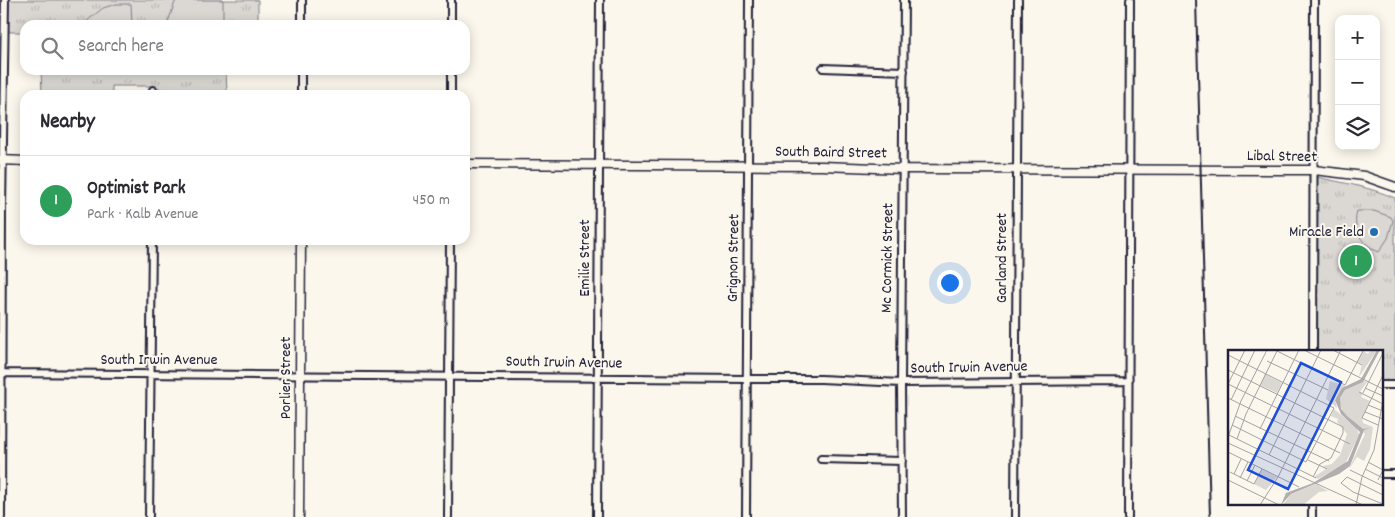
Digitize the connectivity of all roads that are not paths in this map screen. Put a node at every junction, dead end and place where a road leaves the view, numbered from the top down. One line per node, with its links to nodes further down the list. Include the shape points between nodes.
1 (5, 0): 18 (street)
2 (302, 0): 10 (street)
3 (451, 0): 11 (street)
4 (600, 0): 21 (street, Emilie Street)
5 (749, 0): 22 (street, Grignon Street)
6 (904, 0): 13 (street, Mc Cormick Street)
7 (1018, 0): 24 (street, Garland Street)
8 (1130, 0): 26 (street)
9 (1314, 0): 27 (street)
10 (302, 20)
11 (451, 20)
12 (823, 68): 13 (street)
13 (904, 70): 23 (street, Mc Cormick Street)
14 (302, 75): 16 (street)
15 (451, 75): 17 (street)
16 (301, 90)
17 (450, 90)
18 (2, 160): 19 (street); 33 (street)
19 (20, 160)
20 (470, 164): 21 (street, South Baird Street)
21 (599, 165): 22 (street, South Baird Street); 37 (street, Emilie Street)
22 (748, 166): 23 (street, South Baird Street); 38 (street, Grignon Street)
23 (903, 169): 24 (street, South Baird Street); 41 (street, Mc Cormick Street)
24 (1016, 169): 26 (street, South Baird Street); 39 (street, Garland Street)
25 (1197, 169): 26 (street, South Baird Street); 27 (street, Libal Street)
26 (1129, 170): 40 (street)
27 (1314, 170): 28 (street, Libal Street, via 1364,176); 32 (street)
28 (1395, 187)
29 (152, 245): 34 (street)
30 (301, 245): 35 (street, Porlier Street)
31 (450, 245): 36 (street)
32 (1313, 350)
33 (1, 373): 34 (street, South Irwin Avenue); 49 (street)
34 (151, 374): 35 (street, South Irwin Avenue); 50 (street)
35 (300, 375): 36 (street, South Irwin Avenue); 51 (street, Porlier Street)
36 (449, 376): 37 (street, South Irwin Avenue); 52 (street)
37 (598, 377): 38 (street, South Irwin Avenue); 53 (street, Emilie Street)
38 (746, 379): 41 (street, South Irwin Avenue); 54 (street, Grignon Street)
39 (1016, 381): 40 (street, South Irwin Avenue); 41 (street, South Irwin Avenue); 56 (street, Garland Street)
40 (1128, 381): 57 (street)
41 (901, 382): 45 (street, Mc Cormick Street)
42 (1382, 385): 43 (street)
43 (1395, 385)
44 (821, 459): 45 (street)
45 (902, 461): 55 (street, Mc Cormick Street)
46 (1382, 474): 47 (street)
47 (1395, 474)
48 (1312, 504): 58 (street)
49 (1, 517)
50 (149, 517)
51 (299, 517)
52 (448, 517)
53 (597, 517)
54 (746, 517)
55 (902, 517)
56 (1015, 517)
57 (1128, 517)
58 (1312, 517)

